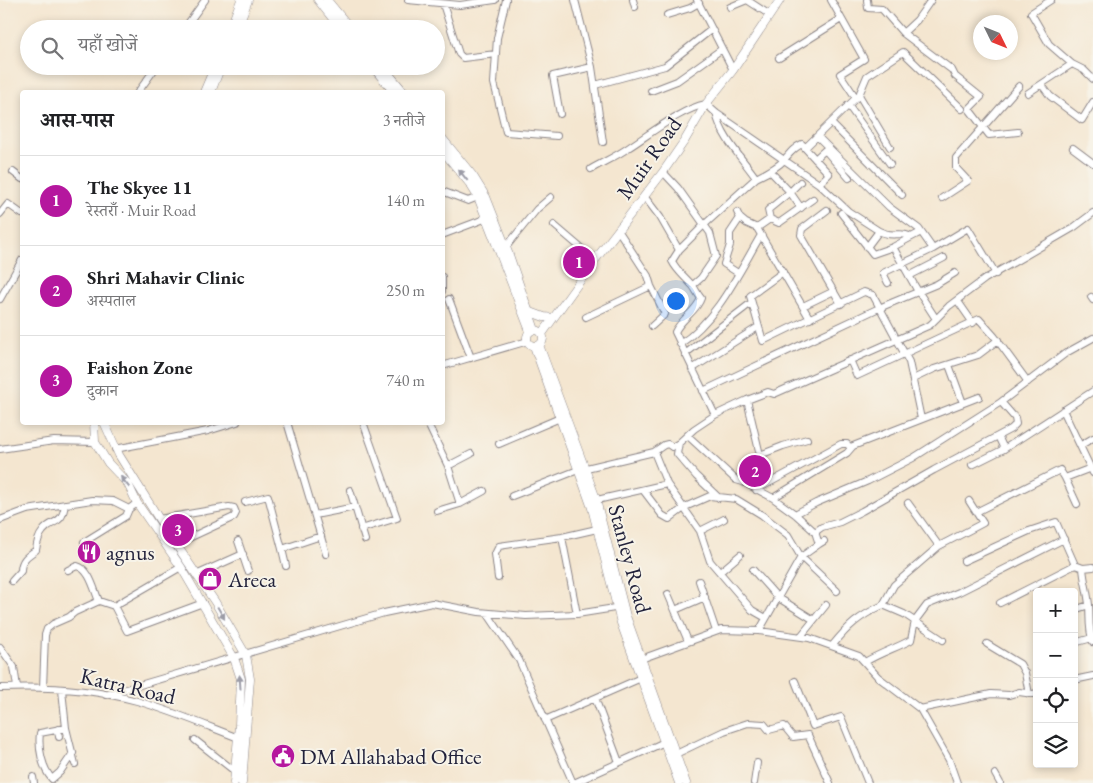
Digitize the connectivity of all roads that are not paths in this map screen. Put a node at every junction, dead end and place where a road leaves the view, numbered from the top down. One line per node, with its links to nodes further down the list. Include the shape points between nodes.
1 (204, 0): 21 (street)
2 (241, 0): 22 (main road)
3 (248, 0): 23 (main road)
4 (318, 0): 24 (main road)
5 (327, 0): 25 (main road)
6 (408, 0): 16 (street)
7 (495, 0): 16 (street)
8 (506, 0): 29 (street, via 496,38)
9 (575, 0): 32 (street)
10 (831, 0): 20 (street)
11 (867, 0): 27 (street, via 868,8 882,9)
12 (931, 0): 27 (street)
13 (1051, 0): 31 (street, via 1031,13 1049,44)
14 (779, 1): 18 (main road, Muir Road)
15 (698, 2): 19 (street); 26 (street)
16 (443, 4): 29 (street, via 463,58)
17 (730, 7): 18 (street, via 747,0)
18 (770, 15): 33 (main road, Muir Road)
19 (667, 16)
20 (841, 19): 30 (street); 50 (street, via 864,59 840,74)
21 (190, 20)
22 (233, 20)
23 (240, 20)
24 (334, 20)
25 (344, 20)
26 (712, 29): 28 (street); 40 (street, via 665,66)
27 (903, 33): 58 (street, via 981,97 969,109)
28 (722, 49): 33 (street); 48 (street, via 678,81)
29 (496, 54): 60 (street, via 494,83 506,132)
30 (779, 58)
31 (1072, 64): 39 (street); 41 (street)
32 (592, 67): 40 (street); 56 (street, via 553,76)
33 (733, 70): 52 (main road, Muir Road)
34 (150, 75): 43 (street)
35 (211, 75): 44 (main road)
36 (218, 75): 45 (main road)
37 (379, 75): 46 (main road)
38 (390, 75): 47 (main road)
39 (1093, 79)
40 (595, 85): 63 (street)
41 (1042, 85): 49 (street); 51 (street, via 1050,96 1082,120)
42 (1019, 86): 58 (street)
43 (139, 90)
44 (205, 90)
45 (212, 90)
46 (391, 90)
47 (402, 90)
48 (651, 91)
49 (1028, 93)
50 (858, 96): 53 (street); 54 (street, via 867,76 904,52); 64 (street)
51 (1093, 102)
52 (706, 104): 55 (street); 72 (street, via 692,109); 75 (main road, Muir Road)
53 (848, 106): 57 (street); 71 (street)
54 (962, 109)
55 (716, 113): 69 (street); 77 (street, via 727,138)
56 (560, 114)
57 (832, 123): 61 (street); 83 (street)
58 (982, 126): 59 (street, via 989,135); 87 (street, via 956,158 956,168 968,181)
59 (1018, 132)
60 (557, 136)
61 (818, 137): 65 (street); 102 (street, via 889,207)
62 (445, 142): 105 (main road, via 482,189)
63 (603, 142)
64 (890, 147)
65 (805, 148): 68 (street); 69 (street, via 802,144 798,146)
66 (1074, 148): 70 (street)
67 (445, 154): 85 (main road, one-way to 67)
68 (815, 159): 78 (street, via 825,150); 80 (street, via 829,174)
69 (784, 160): 73 (street); 80 (street)
70 (1093, 163)
71 (890, 164)
72 (591, 169)
73 (770, 171): 77 (street); 82 (street)
74 (13, 172): 76 (street)
75 (663, 172): 84 (main road, Muir Road); 97 (street)
76 (20, 177)
77 (756, 178): 97 (street)
78 (849, 178)
79 (800, 182): 82 (street)
80 (819, 184): 101 (street, via 848,212)
81 (445, 192): 85 (street, via 468,201)
82 (790, 192): 89 (street); 96 (street, via 768,210)
83 (902, 195)
84 (644, 196): 99 (main road, Muir Road); 109 (street)
85 (478, 197): 95 (main road)
86 (551, 197): 105 (street)
87 (942, 198)
88 (813, 200): 89 (street)
89 (801, 208): 96 (street, via 779,223)
90 (827, 210): 122 (street, via 802,229 801,235)
91 (841, 212): 107 (street)
92 (20, 213): 94 (street, via 8,204)
93 (1093, 213): 117 (street)
94 (0, 214)
95 (487, 218): 103 (street); 139 (main road)
96 (770, 219): 100 (street)
97 (704, 225): 109 (street); 120 (street, via 710,233 716,256)
98 (554, 226): 111 (street)
99 (618, 230): 111 (main road, Muir Road); 121 (street)
100 (759, 231): 114 (street); 115 (street); 115 (street, via 739,215 730,233 724,264)
101 (880, 231): 104 (street, via 888,235 905,233); 107 (street)
102 (921, 232): 104 (street); 108 (street)
103 (445, 234)
104 (911, 237): 106 (street)
105 (506, 247): 131 (main road)
106 (893, 247): 107 (street, via 873,254); 113 (street)
107 (867, 248)
108 (933, 249): 113 (street); 117 (street, via 968,228)
109 (680, 250): 120 (street, via 672,261 683,278)
110 (944, 258): 118 (street)
111 (595, 260): 133 (main road, Muir Road)
112 (20, 264): 125 (street)
113 (902, 264): 118 (street); 119 (street, via 883,273)
114 (782, 272): 127 (street, via 750,296); 129 (street)
115 (738, 273): 144 (street, via 708,320)
116 (955, 273): 123 (street)
117 (996, 274): 126 (street)
118 (909, 276): 123 (street)
119 (888, 283)
120 (693, 284): 144 (street, via 701,298 700,303 678,324 675,332)
121 (651, 286): 132 (street); 137 (street, via 665,314)
122 (834, 291): 128 (street); 129 (street)
123 (918, 291): 130 (street); 135 (street)
124 (449, 299): 147 (street)
125 (0, 300)
126 (957, 300): 135 (street); 136 (street)
127 (750, 303): 138 (street); 146 (street)
128 (841, 304): 130 (street, via 864,292 873,295); 134 (street)
129 (803, 306): 134 (street)
130 (879, 308): 141 (street); 154 (street)
131 (528, 311): 133 (main road); 139 (main road)
132 (586, 317)
133 (553, 318): 139 (main road, Muir Road)
134 (810, 319): 138 (street, via 763,341)
135 (936, 319): 141 (street, via 930,325)
136 (973, 323): 142 (street, via 979,319); 145 (street)
137 (652, 326)
138 (758, 327): 151 (street)
139 (535, 332): 143 (main road, via 527,336); 143 (main road, via 542,341)
140 (1093, 338): 153 (street, via 1066,353)
141 (896, 340): 145 (street); 148 (street)
142 (998, 340): 150 (street, via 978,354); 153 (street)
143 (533, 344): 147 (street); 162 (main road, Stanley Road); 190 (main road, Stanley Road)
144 (680, 344): 146 (street)
145 (905, 353): 148 (street, via 857,376); 152 (street)
146 (685, 354): 151 (street)
147 (472, 358): 149 (street)
148 (850, 360): 157 (street, via 774,394 768,392)
149 (445, 365)
150 (949, 365): 152 (street); 159 (street)
151 (692, 369): 154 (street)
152 (913, 378): 163 (street)
153 (1028, 382): 158 (street)
154 (703, 391): 161 (street)
155 (1093, 391): 160 (street)
156 (979, 397): 159 (street)
157 (747, 400): 161 (street); 186 (street)
158 (1001, 402): 173 (street, via 1015,418 1016,424); 215 (street, via 913,458)
159 (963, 403): 163 (street)
160 (1063, 410): 179 (street); 181 (street)
161 (715, 415): 172 (street)
162 (560, 418): 178 (street); 190 (main road, Stanley Road)
163 (921, 419): 180 (street)
164 (94, 425): 175 (main road)
165 (208, 425): 171 (street)
166 (227, 425): 171 (street)
167 (288, 425): 216 (street)
168 (365, 425): 220 (street, via 397,518)
169 (429, 425): 189 (street)
170 (106, 426): 175 (main road); 183 (main road)
171 (208, 431): 183 (street)
172 (688, 436): 177 (street); 193 (street, via 736,480)
173 (998, 436): 181 (street); 223 (street, via 862,511)
174 (1093, 438): 179 (street)
175 (94, 439): 182 (street, via 54,440); 187 (main road)
176 (807, 439): 186 (street)
177 (679, 442): 184 (street, via 672,447 664,445); 200 (street, via 677,454)
178 (499, 444)
179 (1081, 445): 191 (street)
180 (851, 448): 197 (street, via 841,444); 201 (street)
181 (1004, 448): 188 (street)
182 (0, 449)
183 (117, 452): 187 (main road, via 110,461); 217 (main road)
184 (654, 452): 190 (street); 194 (street)
185 (471, 454): 189 (street)
186 (760, 455): 193 (street, via 766,472)
187 (105, 458): 205 (main road, one-way to 187, via 128,484)
188 (972, 465)
189 (448, 466): 208 (street)
190 (582, 469): 199 (street); 202 (main road, Stanley Road); 221 (main road, Stanley Road)
191 (1092, 470): 192 (street)
192 (1065, 478): 209 (street); 214 (street, via 1060,470)
193 (743, 482): 197 (street)
194 (668, 484): 196 (street); 211 (street)
195 (350, 490): 210 (street)
196 (643, 490): 202 (street); 211 (street, via 662,515 669,519)
197 (756, 490): 201 (street)
198 (484, 491): 208 (street)
199 (512, 496)
200 (719, 498): 211 (street, via 710,496); 236 (street, via 736,499 762,515 788,535)
201 (772, 498): 215 (street)
202 (596, 500): 264 (main road, Stanley Road)
203 (969, 501): 214 (street)
204 (245, 502): 232 (street, via 268,496)
205 (137, 503): 212 (street); 241 (main road)
206 (908, 503): 231 (street)
207 (66, 504): 212 (street, via 113,501); 219 (street, via 28,510); 249 (street, via 64,515 44,529 36,550 24,559 21,571)
208 (460, 504): 213 (street)
209 (1078, 504)
210 (355, 507): 216 (street); 220 (street)
211 (684, 507): 222 (street)
212 (129, 509): 229 (street, via 122,520)
213 (437, 511)
214 (976, 512): 231 (street, via 983,523)
215 (796, 514): 223 (street)
216 (315, 515): 224 (street)
217 (159, 519): 230 (main road); 230 (street, via 234,508 234,517)
218 (724, 519): 222 (street)
219 (0, 520)
220 (361, 529): 227 (street)
221 (597, 530): 225 (street); 264 (main road, Stanley Road)
222 (700, 531): 246 (street, via 710,560)
223 (814, 532): 236 (street, via 819,544)
224 (321, 536): 232 (street); 234 (street)
225 (562, 537): 248 (street, via 498,546 495,554); 268 (street)
226 (1064, 539): 237 (street, via 1056,522 1028,531); 238 (street); 271 (street, via 927,605)
227 (365, 540)
228 (238, 541): 233 (street)
229 (84, 542)
230 (176, 544): 247 (main road)
231 (939, 546): 261 (street, via 894,585)
232 (282, 549): 239 (street)
233 (242, 554): 245 (street); 247 (street)
234 (326, 554)
235 (740, 555): 246 (street)
236 (802, 558): 252 (street); 256 (street)
237 (964, 562)
238 (1075, 565): 242 (street); 259 (street)
239 (286, 566)
240 (1093, 567): 242 (street)
241 (181, 568): 258 (main road); 263 (street)
242 (1083, 568): 253 (street)
243 (68, 570): 257 (street, via 76,566 83,568)
244 (753, 570): 256 (street)
245 (248, 571)
246 (720, 572): 269 (street, via 752,610)
247 (196, 575): 282 (main road, one-way to 282)
248 (498, 578)
249 (12, 581)
250 (699, 581): 255 (street)
251 (1093, 590): 253 (street)
252 (837, 591)
253 (1086, 591): 262 (street)
254 (668, 594): 266 (street)
255 (705, 597): 266 (street); 272 (street)
256 (777, 597): 269 (street); 270 (street)
257 (99, 601): 263 (street); 292 (street, via 47,629)
258 (203, 603): 263 (street, via 127,631); 283 (main road)
259 (1000, 603)
260 (826, 604): 270 (street)
261 (883, 605): 271 (street); 280 (street, via 848,626)
262 (1089, 605): 265 (street); 276 (street, via 1088,623)
263 (114, 606)
264 (620, 607): 268 (street); 284 (main road, Stanley Road); 287 (main road, Stanley Road)
265 (1078, 609)
266 (675, 610): 277 (street)
267 (487, 613): 268 (street, via 526,616); 282 (street, via 432,603 384,613); 299 (street, via 519,660)
268 (577, 614)
269 (766, 618): 273 (street)
270 (814, 620): 274 (street)
271 (915, 621): 275 (street); 285 (street, via 911,640)
272 (716, 631): 273 (street); 277 (street)
273 (759, 631): 274 (street)
274 (801, 636): 280 (street)
275 (943, 640)
276 (1092, 640): 278 (street)
277 (688, 641): 284 (street)
278 (1078, 642)
279 (987, 644): 294 (street, via 1020,664)
280 (832, 646): 285 (street, via 859,656)
281 (0, 647): 290 (street, via 14,667)
282 (246, 655): 283 (street); 303 (main road, via 250,678)
283 (234, 658): 296 (street); 303 (main road, one-way to 283, via 241,679)
284 (641, 659): 305 (main road, Stanley Road)
285 (865, 662): 298 (street, via 878,677)
286 (1093, 676): 288 (street)
287 (641, 678): 297 (street); 305 (main road, Stanley Road)
288 (1078, 679)
289 (794, 681): 320 (street, via 813,726 841,717)
290 (17, 687): 291 (street, Katra Road); 292 (street, Katra Road)
291 (0, 688)
292 (42, 688): 293 (street, Katra Road)
293 (62, 690): 296 (street, Katra Road); 300 (street)
294 (1029, 694): 295 (street); 298 (street, via 990,694)
295 (1033, 694)
296 (106, 695): 303 (street, Katra Road, via 137,701)
297 (595, 698): 299 (street); 308 (street)
298 (920, 709): 321 (street, via 949,760)
299 (545, 720): 315 (street)
300 (66, 728): 301 (street); 306 (street)
301 (58, 729): 302 (street); 306 (street, via 40,733 45,772 52,779)
302 (59, 737)
303 (241, 739): 311 (main road); 313 (main road)
304 (194, 740): 311 (street)
305 (667, 740): 307 (main road, Stanley Road); 308 (street); 316 (main road, Stanley Road)
306 (73, 754): 310 (street)
307 (676, 754): 317 (main road, Stanley Road); 319 (street, via 748,723 764,724 769,730 784,726 793,737 808,735)
308 (618, 762): 315 (street)
309 (757, 763): 318 (street)
310 (75, 764)
311 (234, 771): 313 (street); 314 (main road)
312 (995, 774): 322 (street)
313 (242, 779)
314 (234, 783)
315 (574, 783)
316 (679, 783)
317 (686, 783)
318 (754, 783)
319 (830, 783)
320 (868, 783)
321 (956, 783)
322 (1000, 783)

